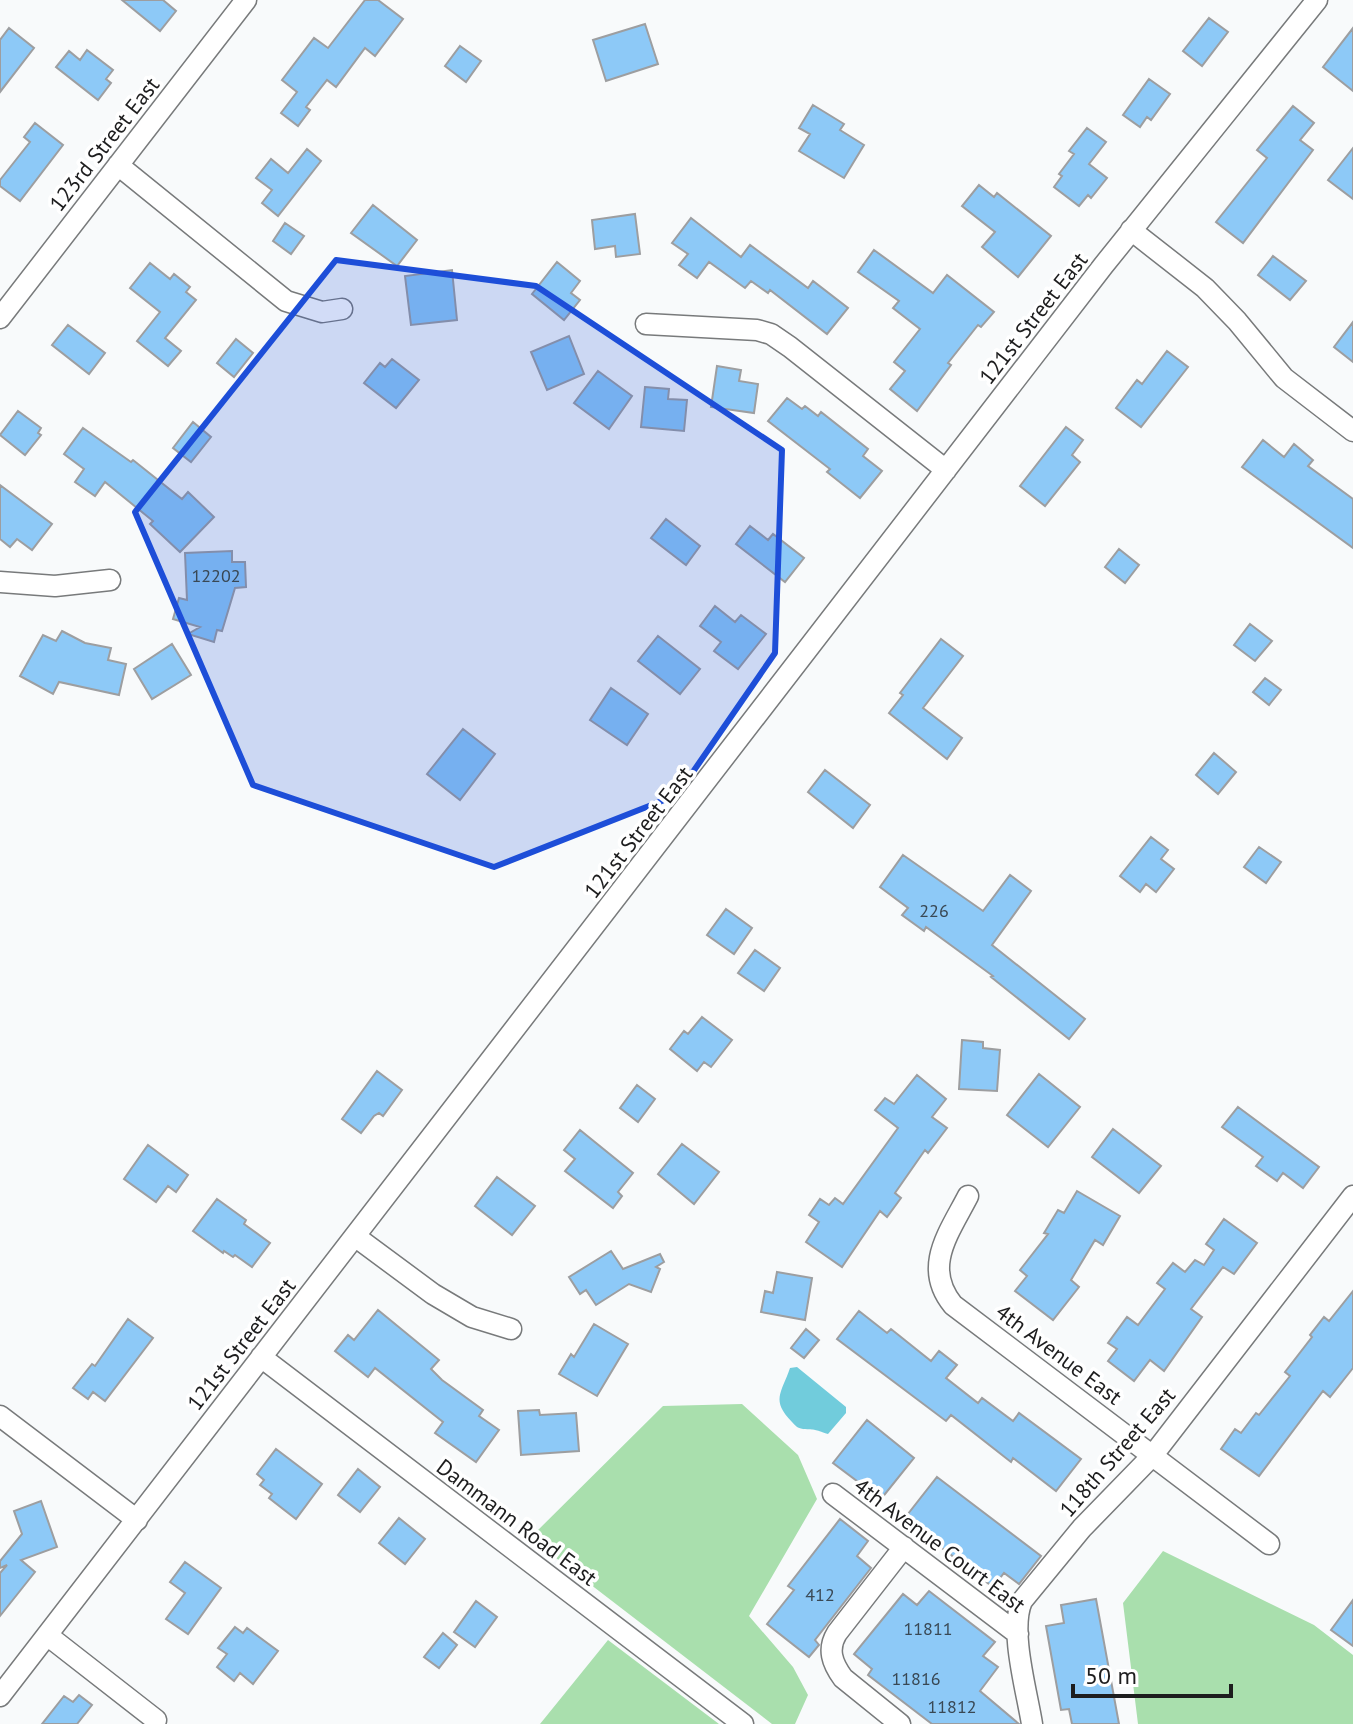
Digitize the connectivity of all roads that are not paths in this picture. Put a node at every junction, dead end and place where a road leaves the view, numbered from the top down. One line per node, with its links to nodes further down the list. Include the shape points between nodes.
1 (246, 0): 3 (street, 123rd Street East)
2 (1317, 0): 4 (street, 121st Street East)
3 (118, 165): 5 (street, via 286,301 322,312); 6 (street, 123rd Street East)
4 (1131, 230): 8 (street, via 1205,288 1284,378); 9 (street, 121st Street East)
5 (342, 309)
6 (0, 318)
7 (646, 324): 9 (street, via 771,334)
8 (1353, 431)
9 (946, 470): 14 (street, 121st Street East)
10 (110, 580): 11 (street, via 55,586)
11 (0, 582)
12 (968, 1196): 18 (street, 4th Avenue East, via 944,1242 938,1266 943,1293)
13 (1353, 1196): 18 (street, 118th Street East)
14 (356, 1237): 15 (street, via 446,1302); 16 (street, 121st Street East)
15 (511, 1329)
16 (261, 1357): 20 (street, 121st Street East); 27 (street, Dammann Road East)
17 (0, 1416): 20 (street)
18 (1153, 1455): 21 (street, 4th Avenue East); 23 (street, 118th Street East, via 1082,1528 1022,1601)
19 (833, 1494): 22 (street, 4th Avenue Court East)
20 (137, 1520): 24 (street, 121st Street East)
21 (1269, 1544)
22 (904, 1547): 23 (street, 4th Avenue Court East); 28 (street, via 832,1641 831,1650 836,1669)
23 (1018, 1634): 29 (street, 118th Street East)
24 (47, 1635): 25 (street, 121st Street East); 26 (street)
25 (0, 1696)
26 (156, 1720)
27 (743, 1724)
28 (900, 1724)
29 (1032, 1724)

